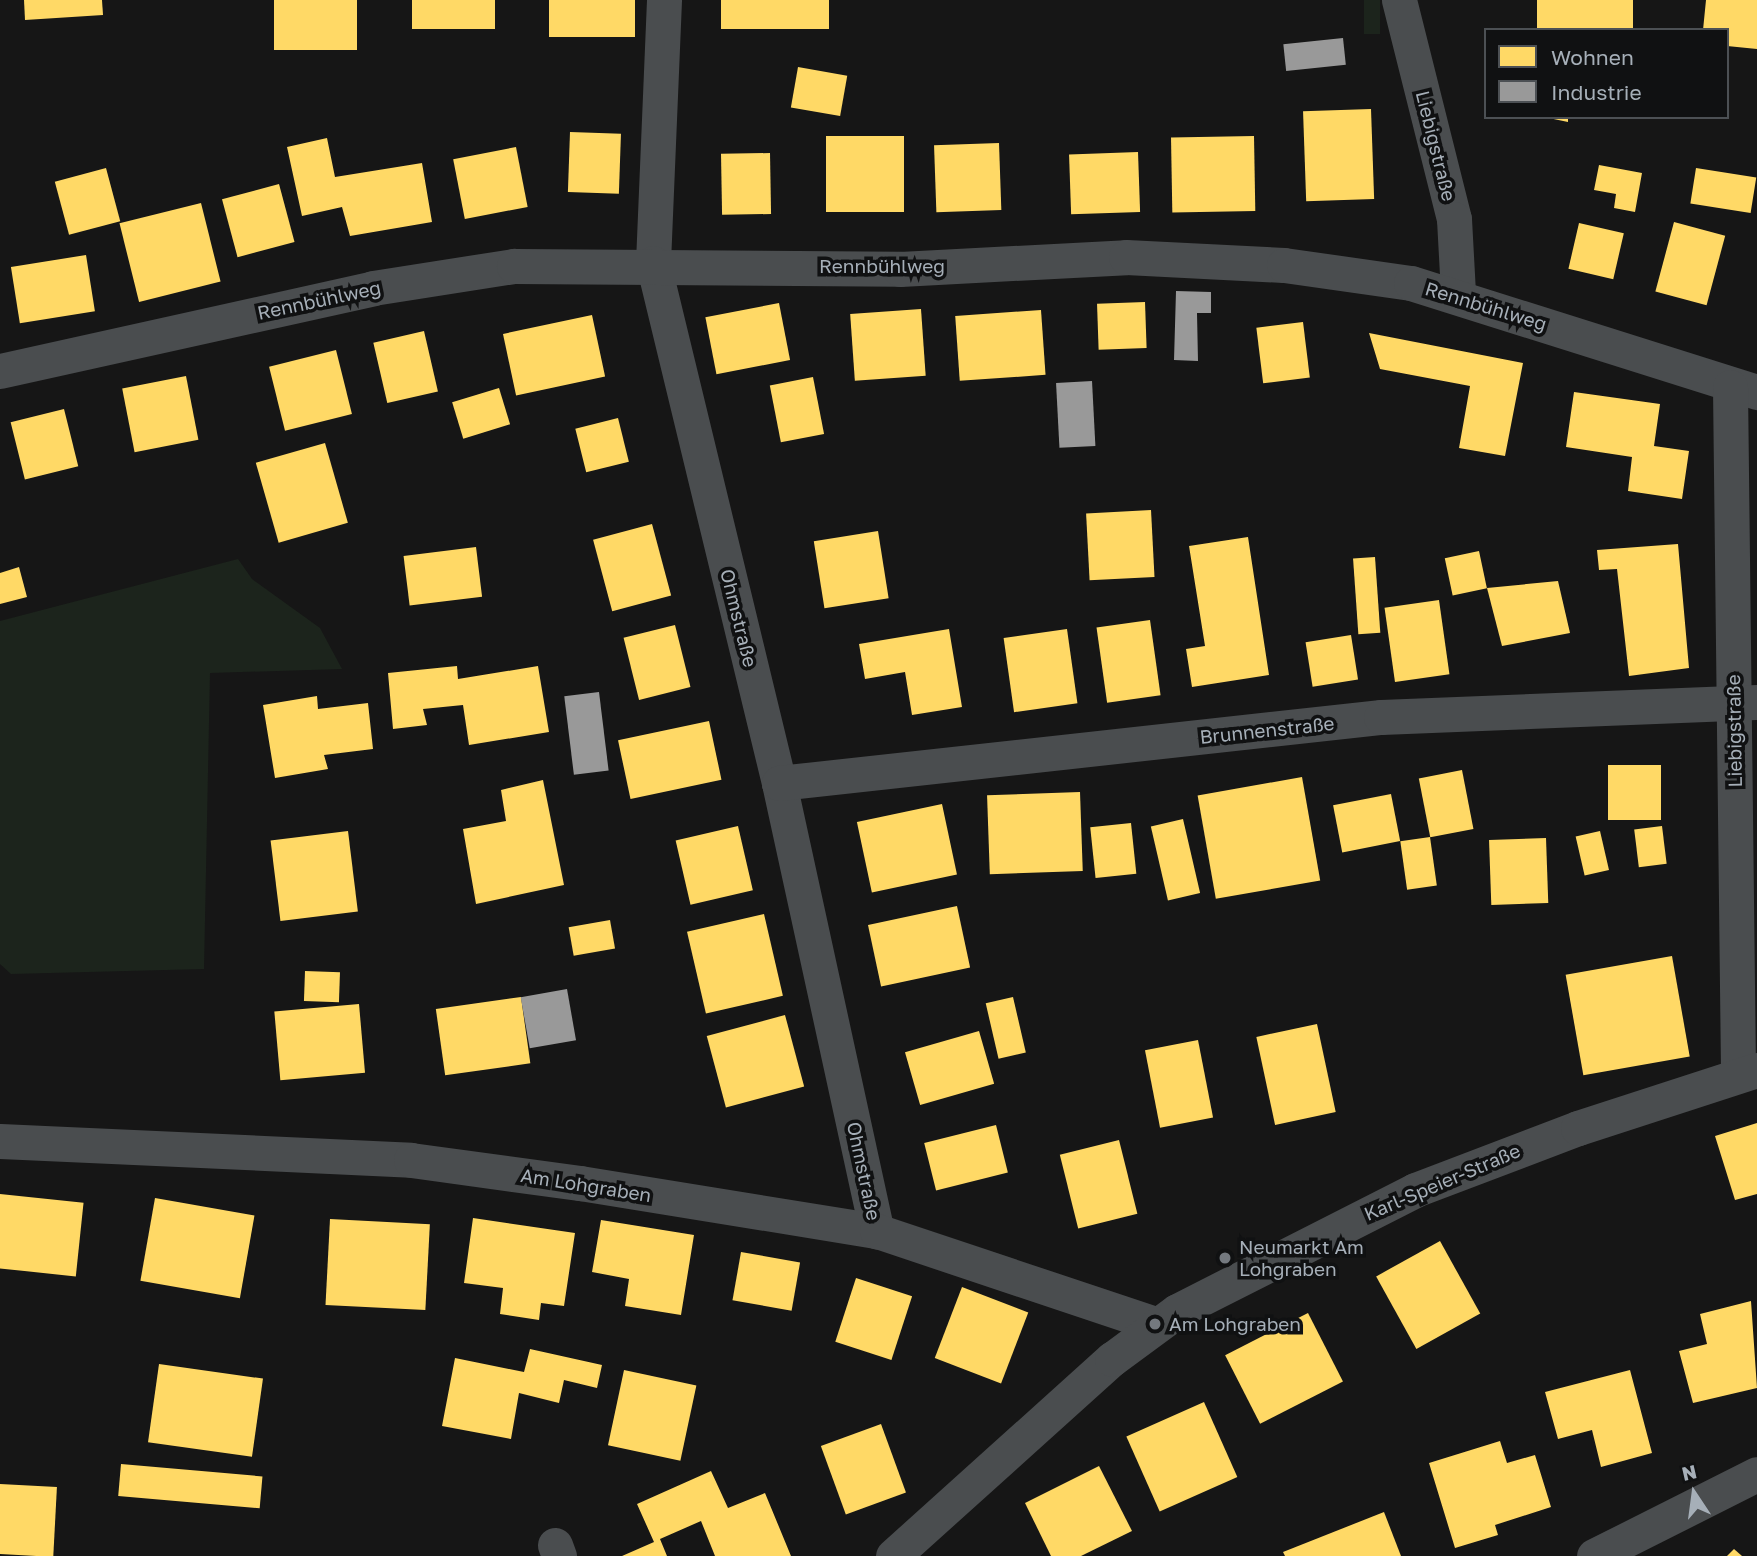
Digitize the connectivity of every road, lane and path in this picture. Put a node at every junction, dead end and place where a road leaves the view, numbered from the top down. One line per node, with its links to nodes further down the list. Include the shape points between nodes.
1 (664, 0): 3 (street, Ohmstraße)
2 (1399, 0): 4 (street, Liebigstraße, via 1454,219)
3 (653, 263): 4 (street, Rennbühlweg, via 900,269 1209,259 1354,273); 5 (street, Rennbühlweg, via 514,266 446,275); 8 (street, Ohmstraße)
4 (1458, 293): 6 (street, Rennbühlweg)
5 (0, 371)
6 (1744, 389): 7 (street, Liebigstraße)
7 (1745, 701): 8 (street, Brunnenstraße, via 1381,717); 9 (street, Liebigstraße)
8 (779, 783): 11 (street, Ohmstraße)
9 (1748, 1073): 12 (street, Karl-Speier-Straße, via 1415,1190)
10 (0, 1141): 11 (street, Am Lohgraben, via 411,1160)
11 (877, 1231): 12 (street, Am Lohgraben)
12 (1155, 1324): 14 (street, Karl-Speier-Straße)
13 (1757, 1474): 15 (street)
14 (893, 1556)
15 (1594, 1556)

